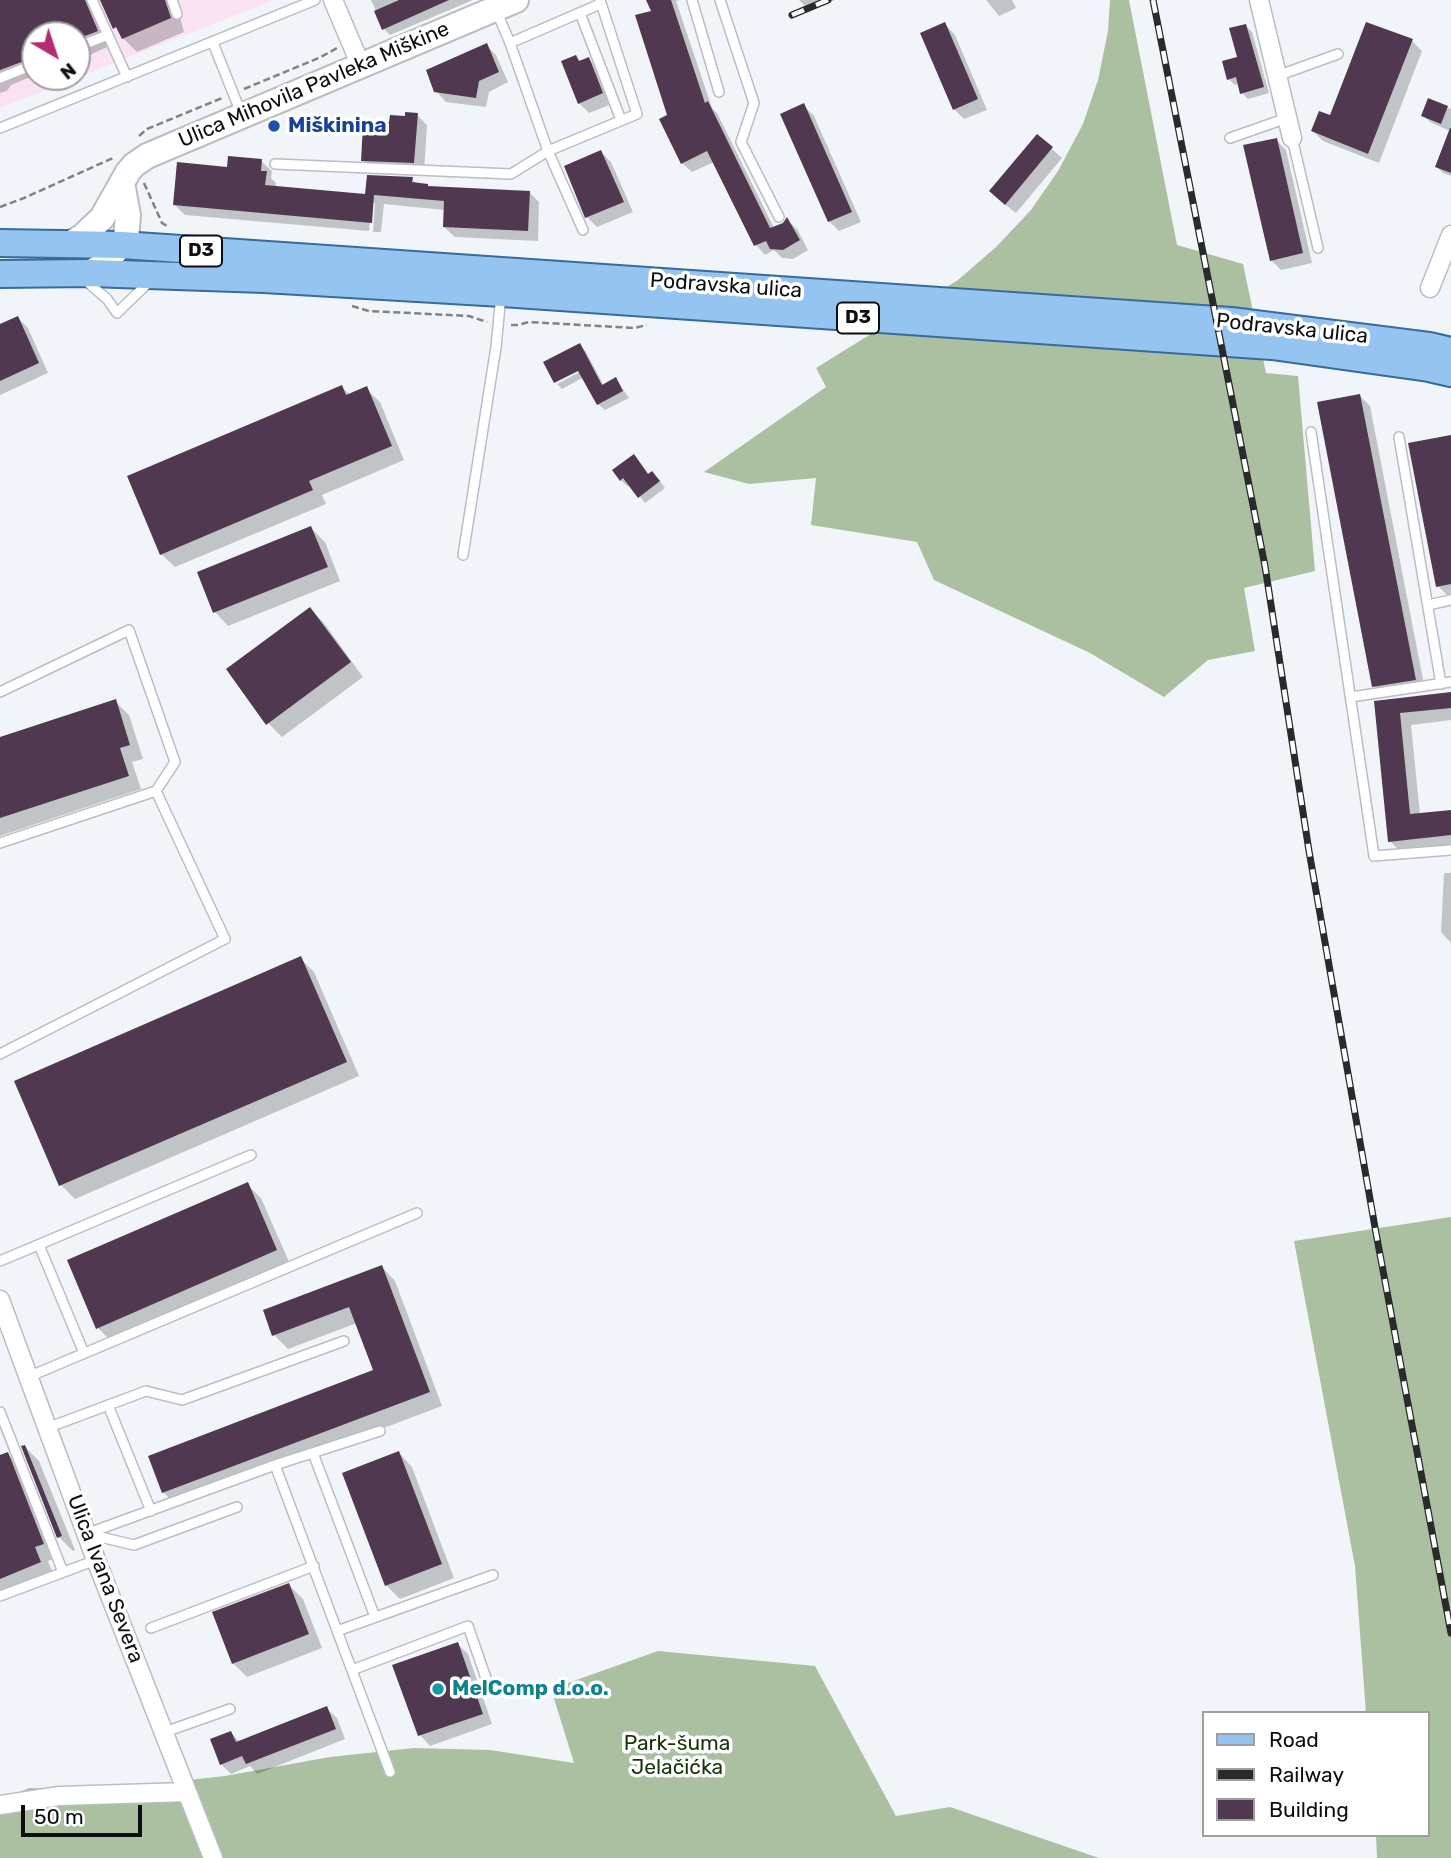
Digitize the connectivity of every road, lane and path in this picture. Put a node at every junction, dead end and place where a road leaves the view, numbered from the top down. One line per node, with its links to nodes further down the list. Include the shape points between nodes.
1 (92, 0): 12 (lane)
2 (172, 0): 11 (lane)
3 (315, 0): 15 (lane)
4 (333, 0): 13 (street)
5 (692, 0): 23 (lane)
6 (720, 0): 37 (lane, via 754,103 741,142)
7 (1259, 0): 20 (street)
8 (600, 2): 10 (lane); 26 (lane, via 637,114)
9 (506, 4): 16 (lane); 18 (street, Ulica Mihovila Pavleka Miškine)
10 (580, 13): 16 (lane); 26 (lane)
11 (177, 14)
12 (108, 35): 14 (lane); 21 (lane)
13 (350, 40): 18 (street); 24 (path)
14 (91, 42)
15 (213, 43): 21 (lane); 24 (lane)
16 (510, 43): 31 (lane)
17 (1338, 54): 20 (lane)
18 (361, 66): 24 (street, Ulica Mihovila Pavleka Miškine)
19 (21, 70): 22 (lane)
20 (1277, 76): 25 (street)
21 (127, 77): 27 (lane)
22 (0, 78)
23 (719, 92)
24 (238, 104): 30 (path, via 147,129); 34 (street, Ulica Mihovila Pavleka Miškine, via 147,156)
25 (1287, 118): 28 (lane); 29 (street)
26 (621, 120): 31 (lane)
27 (0, 128)
28 (1230, 138)
29 (1292, 138): 43 (lane)
30 (132, 141)
31 (548, 151): 33 (lane, via 511,174); 38 (lane)
32 (121, 153): 35 (path)
33 (275, 164)
34 (122, 183): 36 (street); 41 (street, Ulica Mihovila Pavleka Miškine, via 102,218)
35 (0, 206)
36 (128, 215): 42 (street); 44 (street)
37 (779, 217)
38 (583, 230)
39 (1451, 235): 48 (street)
40 (0, 243): 41 (main road, Podravska ulica / D3)
41 (71, 243): 42 (main road, Podravska ulica / D3)
42 (122, 245): 44 (main road, Podravska ulica / D3); 45 (street, via 106,263)
43 (1318, 248)
44 (163, 249): 50 (main road, Podravska ulica / D3, via 1242,322)
45 (81, 273): 46 (main road, Podravska ulica / D3); 47 (main road, Podravska ulica / D3); 47 (lane, via 117,313)
46 (0, 274)
47 (159, 275): 49 (main road, Podravska ulica / D3)
48 (1430, 288)
49 (502, 293): 51 (main road, Podravska ulica / D3, via 1272,346); 54 (lane)
50 (1451, 351)
51 (1451, 373)
52 (1311, 432): 59 (lane)
53 (1399, 437): 56 (lane)
54 (463, 555)
55 (1451, 600): 56 (lane)
56 (1428, 605): 57 (lane)
57 (1446, 683): 59 (lane)
58 (0, 692): 60 (lane, via 129,630 175,762)
59 (1351, 697): 62 (lane, via 1374,856)
60 (156, 791): 61 (lane); 63 (lane, via 225,939)
61 (0, 843)
62 (1451, 850)
63 (0, 1054)
64 (251, 1155): 66 (lane)
65 (417, 1213): 70 (lane)
66 (39, 1245): 67 (lane); 70 (lane)
67 (0, 1261)
68 (0, 1300): 71 (street, Ulica Ivana Severa)
69 (344, 1340): 72 (lane, via 182,1400 146,1391)
70 (84, 1353): 71 (lane)
71 (29, 1377): 74 (street, Ulica Ivana Severa)
72 (108, 1405): 74 (lane); 79 (lane)
73 (0, 1412): 83 (lane)
74 (47, 1428): 80 (street, Ulica Ivana Severa)
75 (380, 1431): 76 (lane)
76 (313, 1453): 77 (lane); 86 (lane)
77 (275, 1465): 79 (lane); 82 (lane)
78 (237, 1507): 80 (lane, via 134,1545)
79 (151, 1511): 80 (lane)
80 (86, 1534): 81 (street, Ulica Ivana Severa)
81 (96, 1560): 83 (lane); 92 (street, Ulica Ivana Severa)
82 (314, 1566): 87 (lane); 88 (lane)
83 (63, 1572): 85 (lane)
84 (493, 1575): 86 (lane)
85 (0, 1596)
86 (375, 1617): 88 (lane)
87 (151, 1628)
88 (337, 1631): 89 (lane)
89 (352, 1670): 90 (lane, via 468,1626); 93 (lane)
90 (488, 1684)
91 (230, 1709): 92 (lane)
92 (165, 1732): 94 (street, Ulica Ivana Severa)
93 (390, 1772)
94 (187, 1792): 95 (street, via 59,1796); 96 (street, Ulica Ivana Severa)
95 (0, 1805)
96 (213, 1858)

